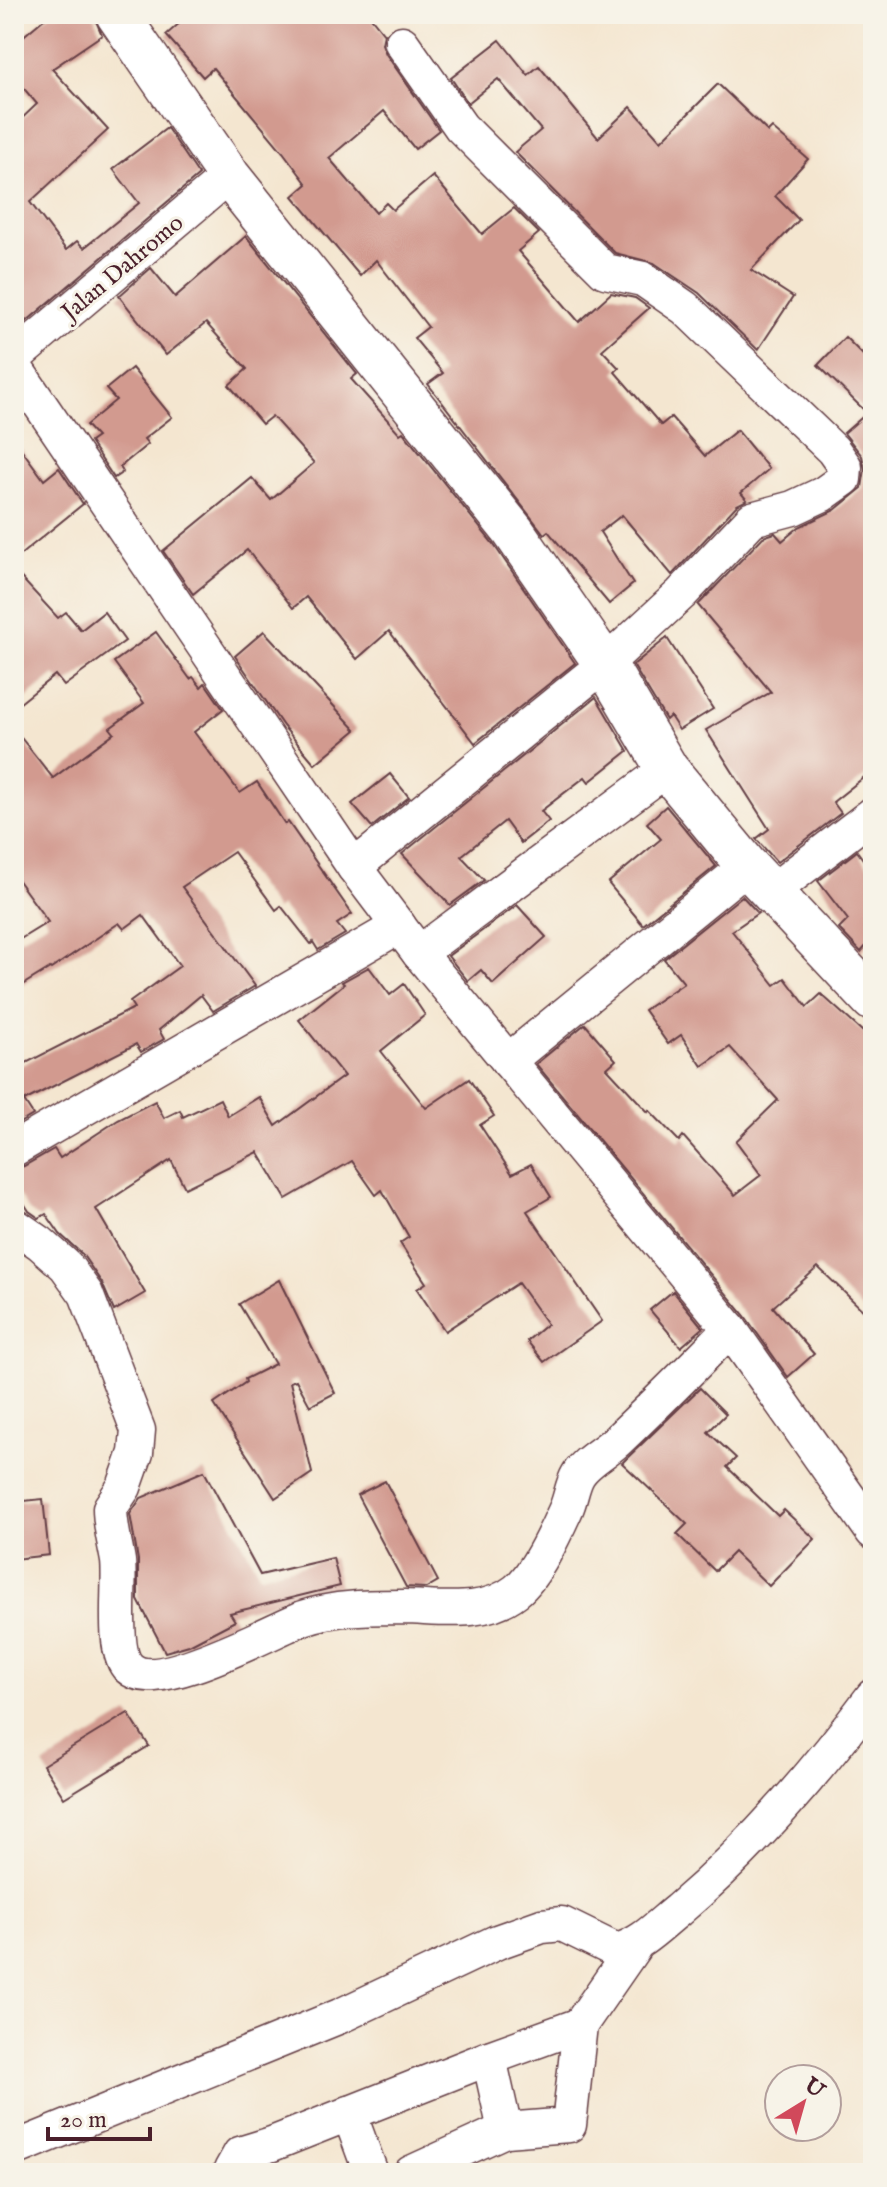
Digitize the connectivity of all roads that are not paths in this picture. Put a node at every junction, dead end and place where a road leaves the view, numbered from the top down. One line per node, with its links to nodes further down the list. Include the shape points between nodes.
1 (117, 14): 3 (street)
2 (402, 43): 6 (street, via 461,127 605,271 643,279 685,308 845,467 844,479 823,494 752,519)
3 (229, 176): 4 (street, Jalan Dahromo); 6 (street, via 513,531)
4 (14, 358)
5 (14, 366): 9 (street)
6 (605, 664): 7 (street); 9 (street)
7 (667, 769): 10 (street); 12 (street)
8 (873, 814): 10 (street)
9 (354, 867): 11 (street)
10 (759, 879): 13 (street); 14 (street)
11 (399, 926): 12 (street); 15 (street)
12 (419, 953): 14 (street)
13 (873, 1000)
14 (508, 1061): 17 (street)
15 (14, 1149)
16 (14, 1225): 17 (street, via 66,1266 86,1294 138,1430 129,1474 110,1508 120,1645 129,1668 141,1674 156,1676 192,1665 305,1617 335,1611 476,1607 515,1592 529,1578 579,1474)
17 (730, 1329): 18 (street)
18 (873, 1532)
19 (873, 1696): 20 (street, via 785,1808)
20 (634, 1947): 21 (street); 25 (street, via 617,1951 562,1924 542,1926 340,2016)
21 (580, 2025): 22 (street); 24 (street, via 569,2125)
22 (489, 2058): 23 (street); 24 (street)
23 (349, 2113): 27 (street, via 240,2154); 28 (street)
24 (505, 2130): 26 (street)
25 (14, 2149)
26 (461, 2160): 29 (street)
27 (232, 2173)
28 (371, 2173)
29 (411, 2173)

